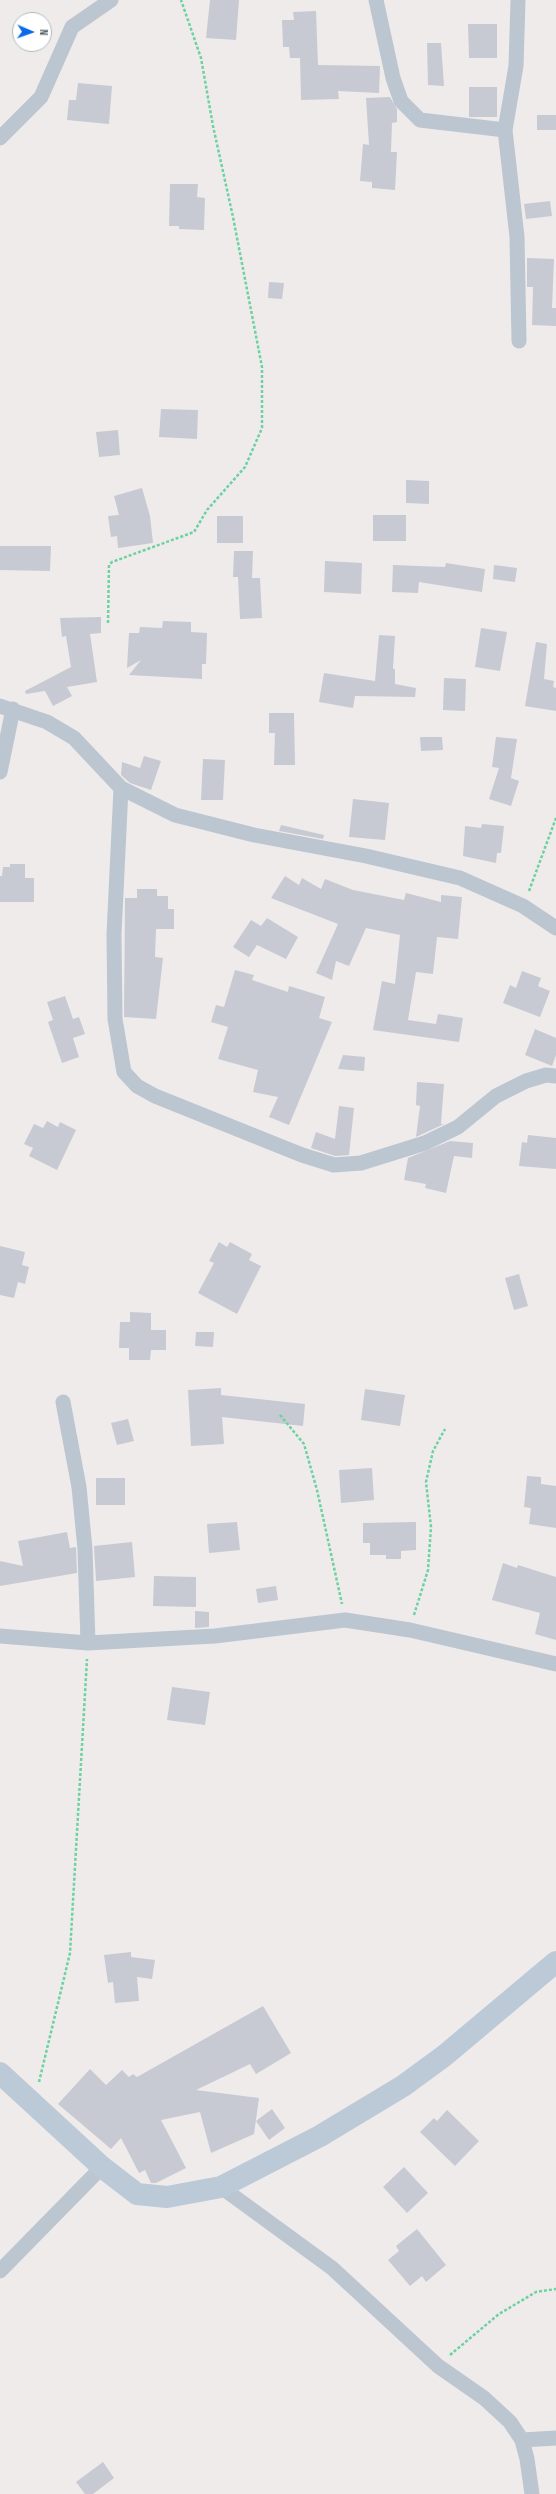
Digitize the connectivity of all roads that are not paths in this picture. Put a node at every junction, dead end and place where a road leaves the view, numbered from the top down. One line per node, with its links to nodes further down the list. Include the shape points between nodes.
1 (111, 0): 5 (street, via 72,27 41,97)
2 (376, 0): 4 (street, via 393,78 401,101 420,120)
3 (518, 0): 4 (street, via 516,66)
4 (505, 130): 6 (street, via 517,237)
5 (0, 138)
6 (519, 341)
7 (6, 707): 8 (street); 9 (street, via 47,722 74,738)
8 (0, 772)
9 (122, 788): 10 (street, via 175,815 254,835 366,856 460,878 523,906); 11 (street, via 114,934 115,1019 124,1072 137,1086 155,1096 302,1155 334,1165 361,1163 425,1143 458,1127 496,1096 546,1075)
10 (556, 928)
11 (556, 1076)
12 (63, 1402): 14 (street, via 80,1494 85,1549)
13 (0, 1636): 14 (street)
14 (88, 1643): 15 (street, via 215,1636 345,1620 410,1630)
15 (556, 1664)
16 (554, 1966): 19 (street, via 444,2056 403,2086 320,2136)
17 (0, 2073): 18 (street)
18 (102, 2167): 19 (street, via 137,2194 167,2197); 20 (street)
19 (221, 2187): 22 (street, via 332,2268 438,2366 484,2398 510,2422)
20 (0, 2271)
21 (556, 2438): 22 (street)
22 (522, 2440): 23 (street)
23 (532, 2494)

